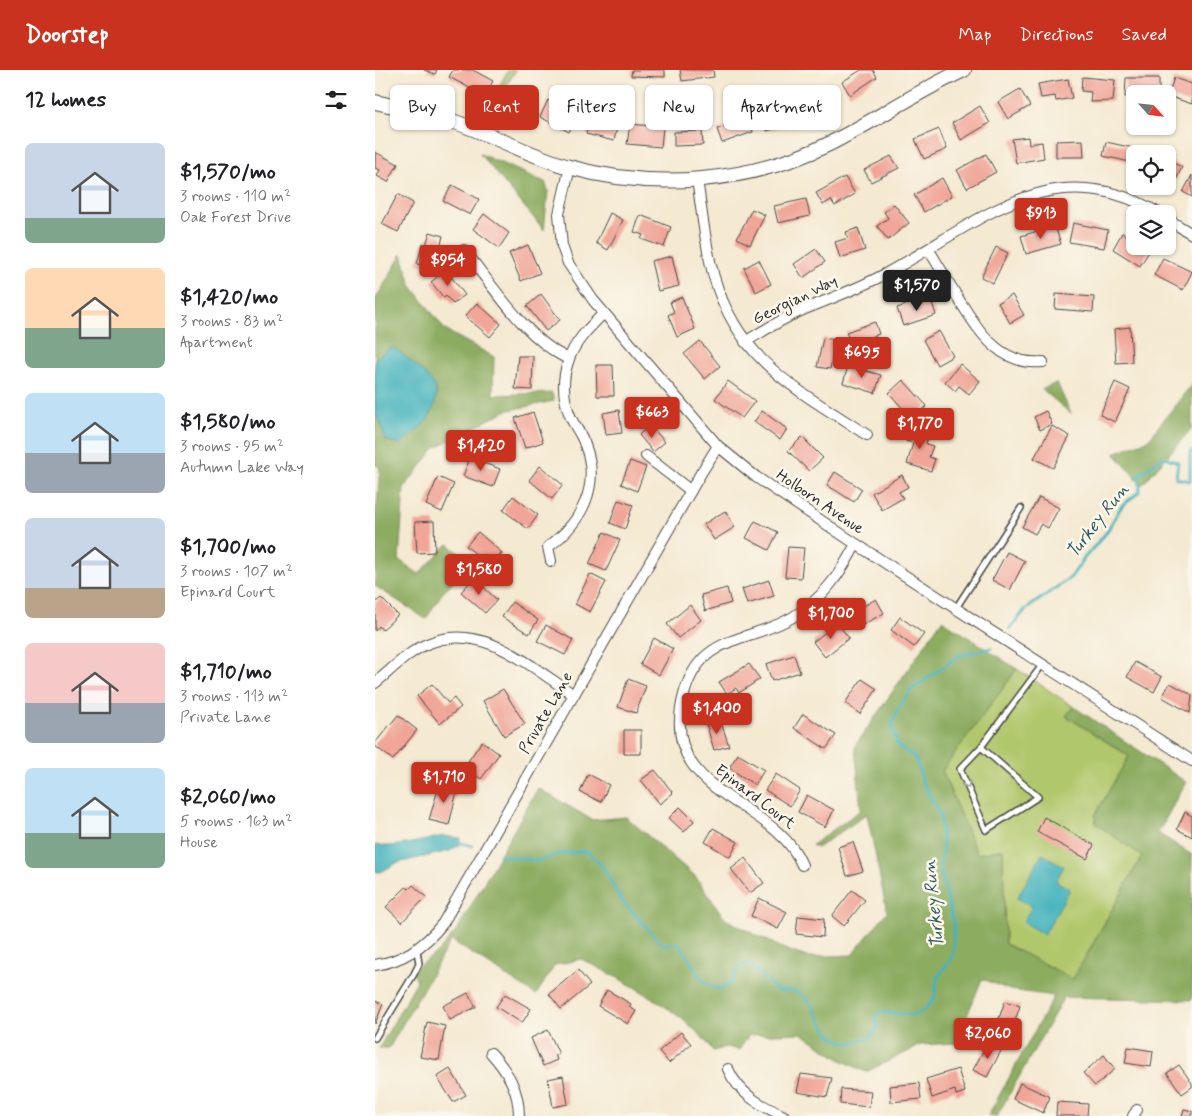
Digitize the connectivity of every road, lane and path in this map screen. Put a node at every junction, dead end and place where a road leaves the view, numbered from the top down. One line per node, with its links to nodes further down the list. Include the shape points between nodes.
1 (959, 71): 4 (main road, via 803,155 744,173)
2 (375, 102): 3 (main road, via 449,120)
3 (570, 167): 4 (main road, via 632,179); 10 (street, Holborn Avenue, via 559,214 562,246 577,279)
4 (697, 179): 11 (street, via 714,275 729,317)
5 (1140, 205): 9 (street, Georgian Way, via 1095,190 1053,190 1032,194 998,208)
6 (1176, 224): 7 (street)
7 (1192, 234)
8 (464, 250): 12 (street, via 528,330 541,343)
9 (929, 250): 11 (street, Georgian Way, via 883,276 803,310); 13 (street, via 988,342 1011,358)
10 (604, 313): 12 (street, via 581,336); 15 (street, Holborn Avenue)
11 (745, 342): 14 (street, via 773,371)
12 (568, 359): 20 (street, via 564,378 566,405 589,456 591,485 585,506 573,525 548,547)
13 (1043, 362)
14 (867, 435)
15 (719, 446): 17 (street, Private Lane); 19 (street, Holborn Avenue, via 756,477)
16 (646, 456): 17 (street)
17 (691, 491): 24 (street, Private Lane)
18 (1021, 508): 21 (lane)
19 (856, 544): 21 (street, Holborn Avenue); 27 (street, Epinard Court, via 835,580 807,608 777,625 735,638 713,650 693,673 682,703 683,742 701,775 711,786 783,836 797,852)
20 (551, 561)
21 (956, 608): 22 (street, Holborn Avenue)
22 (1043, 664): 25 (lane); 26 (street, Holborn Avenue)
23 (375, 683): 24 (street, via 425,644 439,639 469,637 498,646)
24 (574, 695): 28 (street, Private Lane, via 443,924)
25 (981, 747): 25 (lane, one-way to 25, via 960,769 986,830 1038,797)
26 (1192, 761)
27 (802, 865)
28 (417, 950): 29 (street, Private Lane); 30 (lane, via 419,964)
29 (375, 966)
30 (375, 1038)
31 (491, 1053): 33 (street, via 517,1092)
32 (728, 1069): 34 (street, via 739,1089 748,1097)
33 (519, 1116)
34 (784, 1116)

